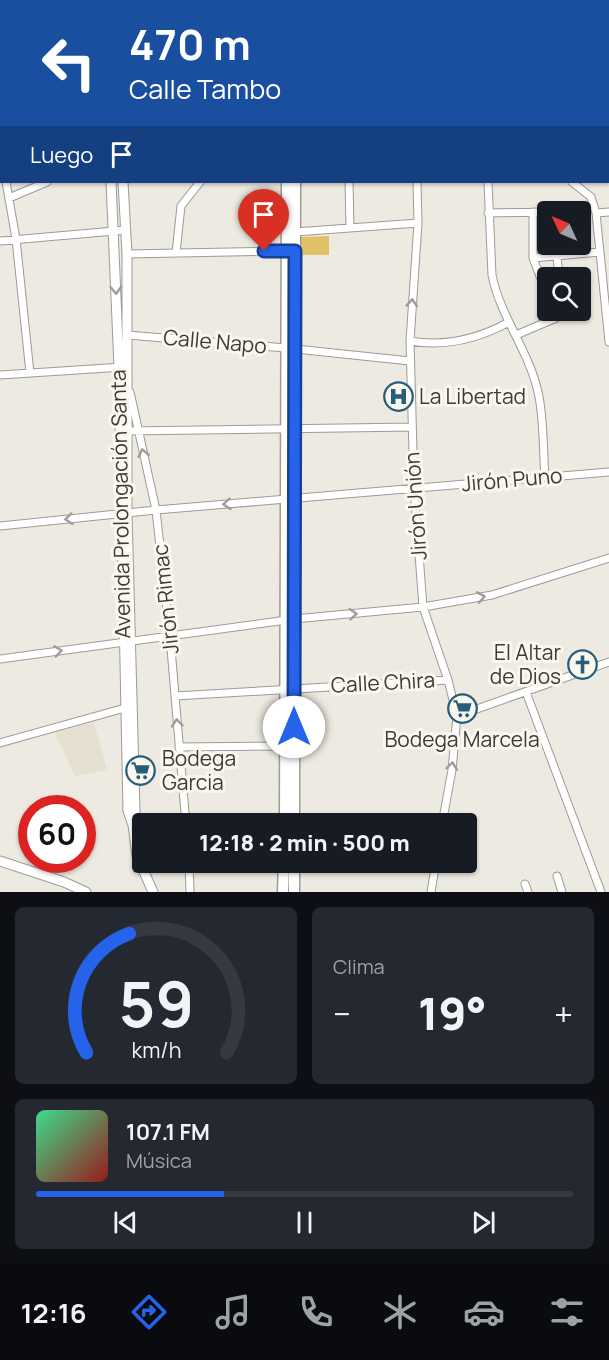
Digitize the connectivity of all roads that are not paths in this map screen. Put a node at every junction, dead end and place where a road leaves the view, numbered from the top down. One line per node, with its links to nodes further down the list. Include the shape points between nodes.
1 (6, 183): 12 (street)
2 (45, 183): 12 (street)
3 (111, 183): 21 (street, Avenida Prolongación Santa)
4 (123, 183): 20 (street, Avenida Prolongación Santa)
5 (199, 183): 27 (street, via 181,206)
6 (287, 183): 25 (main road)
7 (295, 183): 22 (main road)
8 (349, 183): 19 (street)
9 (417, 183): 18 (street, Jirón Unión)
10 (488, 183): 16 (street)
11 (573, 183): 17 (street, via 591,197)
12 (9, 198): 23 (street)
13 (533, 212): 14 (street); 16 (street); 30 (street)
14 (537, 212)
15 (609, 212): 17 (street)
16 (488, 213): 35 (street, via 492,275)
17 (596, 213): 26 (street)
18 (418, 223): 19 (street); 38 (street, Jirón Unión, one-way to 18)
19 (350, 228): 22 (street)
20 (126, 230): 21 (street); 28 (street, Avenida Prolongación Santa)
21 (113, 231): 23 (street); 42 (street, Avenida Prolongación Santa, one-way to 42)
22 (295, 232): 25 (main road)
23 (16, 239): 24 (street); 43 (street)
24 (0, 241)
25 (291, 251): 27 (street); 40 (main road)
26 (600, 252): 29 (street); 33 (street)
27 (176, 253): 28 (street)
28 (127, 254): 36 (street, Avenida Prolongación Santa)
29 (556, 256): 30 (street); 31 (street)
30 (533, 258): 32 (street)
31 (558, 267)
32 (537, 268)
33 (606, 283): 39 (street)
34 (541, 321): 37 (street)
35 (509, 322): 37 (street); 38 (street, via 481,336 452,343)
36 (127, 335): 40 (street, Calle Napo); 42 (street, Avenida Prolongación Santa)
37 (516, 335): 51 (street, via 538,393)
38 (410, 341): 41 (street, Jirón Unión)
39 (609, 342)
40 (290, 348): 41 (street, Calle Napo); 47 (main road)
41 (410, 361): 46 (street, Jirón Unión)
42 (123, 367): 43 (street); 45 (street, Avenida Prolongación Santa); 52 (street, Avenida Prolongación Santa)
43 (30, 373): 44 (street)
44 (0, 375)
45 (127, 378): 48 (street, Jirón Rimac); 49 (street, Avenida Prolongación Santa)
46 (412, 426): 47 (street); 53 (street, Jirón Unión)
47 (290, 428): 48 (street); 54 (main road)
48 (138, 430): 49 (street); 55 (street, Jirón Rimac, one-way to 48)
49 (127, 431): 52 (street, Avenida Prolongación Santa)
50 (609, 472): 51 (street, Jirón Puno)
51 (545, 477): 53 (street, Jirón Puno)
52 (124, 480): 56 (street, Avenida Prolongación Santa)
53 (414, 488): 54 (street, Jirón Puno); 59 (street, Jirón Unión)
54 (290, 498): 55 (street, Jirón Puno, one-way to 55); 60 (main road)
55 (156, 510): 56 (street, Jirón Puno); 61 (street, Jirón Rimac)
56 (124, 514): 57 (street, Jirón Puno, one-way to 57); 62 (street, Avenida Prolongación Santa)
57 (0, 526)
58 (609, 558): 59 (street, one-way to 58, via 492,595)
59 (423, 607): 60 (street, one-way to 59); 65 (street, Jirón Unión)
60 (290, 620): 61 (street); 66 (main road)
61 (170, 637): 62 (street); 68 (street, Jirón Rimac)
62 (127, 641): 63 (street, one-way to 62); 69 (street, Avenida Prolongación Santa); 74 (street, Avenida Prolongación Santa)
63 (0, 658)
64 (609, 662): 67 (street)
65 (448, 680): 66 (street, Calle Chira); 70 (street, Jirón Unión)
66 (290, 689): 68 (street, Calle Chira); 72 (main road)
67 (526, 692): 70 (street); 96 (street)
68 (175, 696): 73 (street, Jirón Rimac, one-way to 68)
69 (125, 708): 71 (street); 79 (street, Avenida Prolongación Santa, via 128,811)
70 (457, 716): 78 (street, Jirón Unión, one-way to 70)
71 (0, 743)
72 (290, 746): 73 (street); 76 (main road); 77 (main road)
73 (179, 747): 75 (street, Jirón Rimac)
74 (135, 813)
75 (185, 813)
76 (286, 813)
77 (293, 813)
78 (444, 813)
79 (132, 817)
80 (0, 861): 88 (street)
81 (145, 873): 89 (street, Avenida Prolongación Santa)
82 (189, 873): 90 (street)
83 (286, 873): 91 (main road)
84 (289, 873): 92 (main road)
85 (434, 873): 93 (street)
86 (557, 876): 95 (street)
87 (525, 884): 94 (street)
88 (86, 892)
89 (153, 892)
90 (190, 892)
91 (283, 892)
92 (294, 892)
93 (431, 892)
94 (528, 892)
95 (562, 892)
96 (601, 892)

